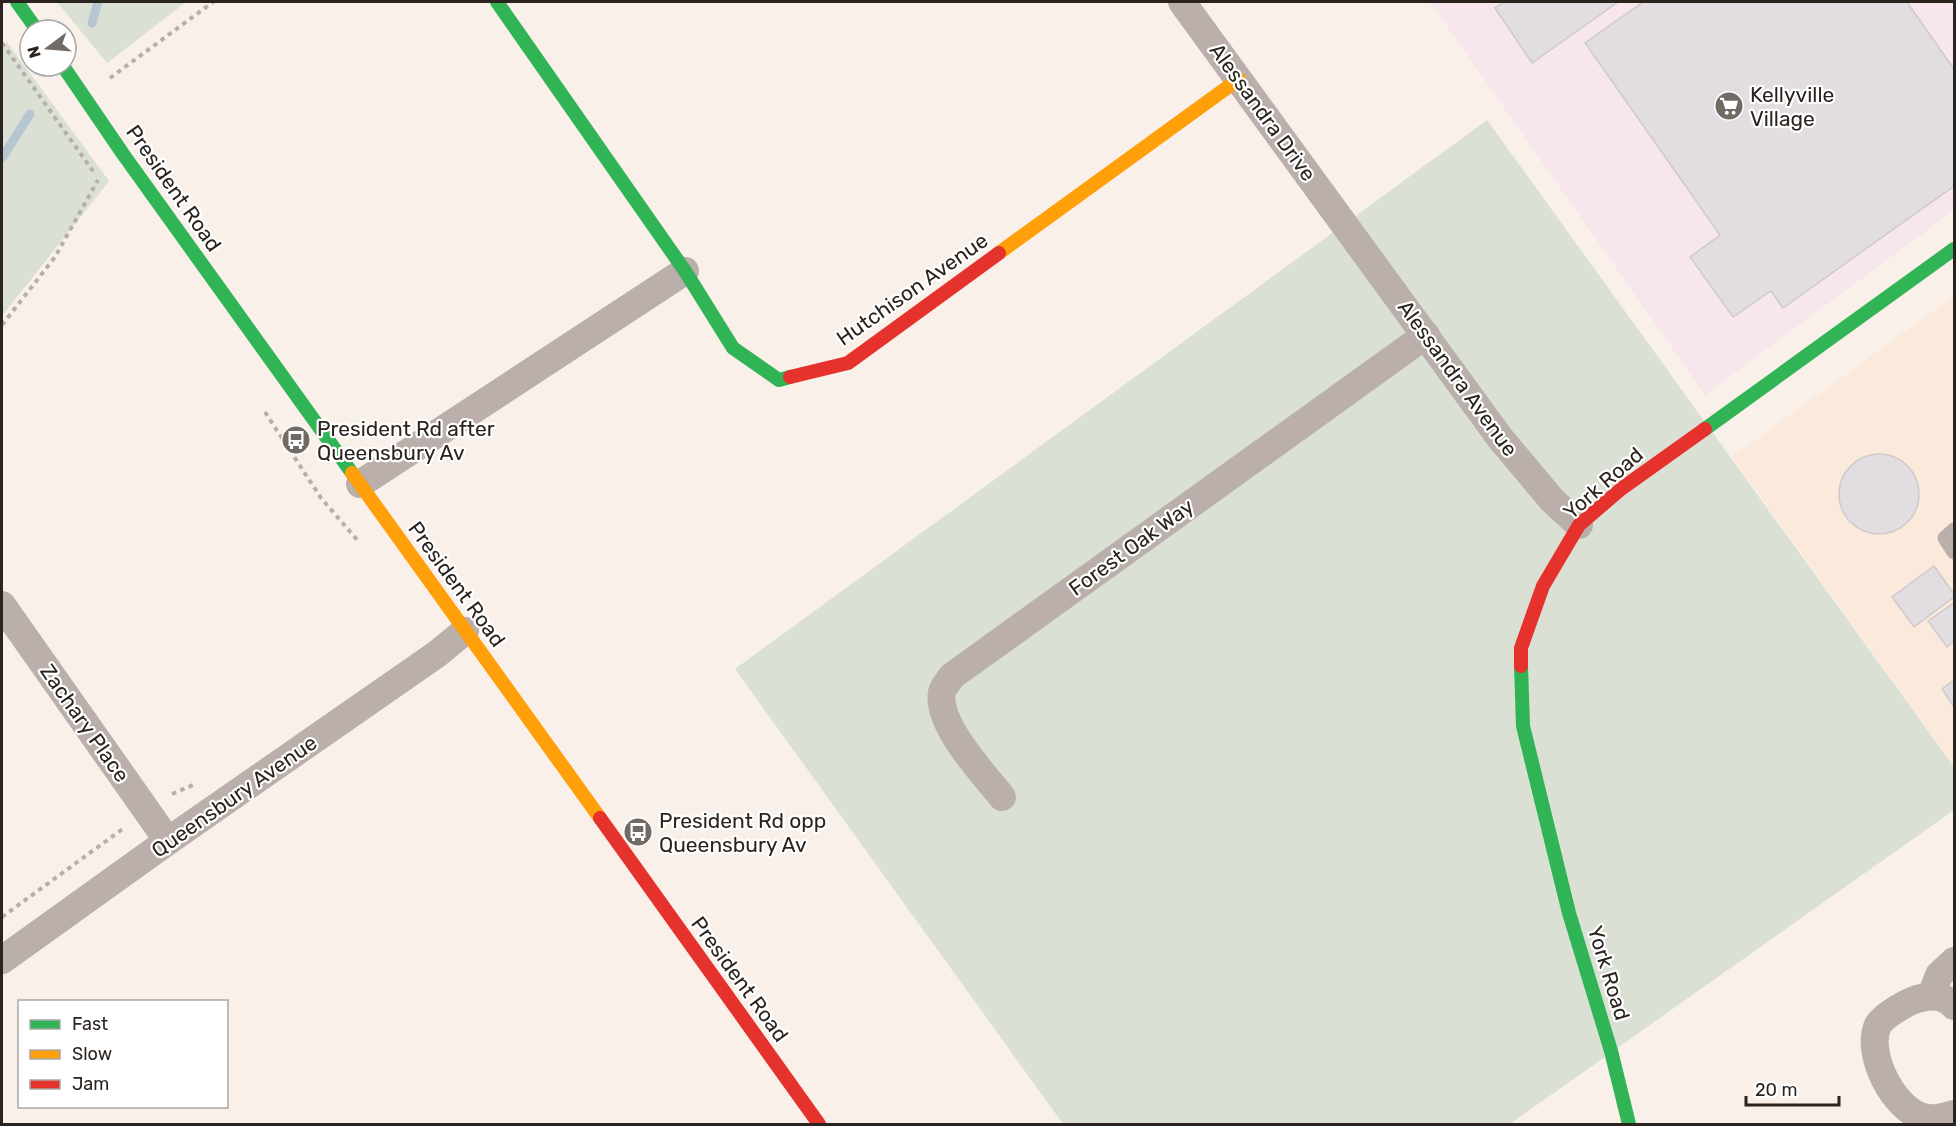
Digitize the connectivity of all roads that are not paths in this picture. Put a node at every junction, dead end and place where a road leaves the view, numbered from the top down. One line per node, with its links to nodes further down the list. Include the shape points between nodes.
1 (17, 2): 4 (street)
2 (497, 2): 9 (street, Hutchison Avenue)
3 (1182, 2): 6 (street, Alessandra Drive)
4 (28, 18)
5 (71, 78): 11 (street, President Road)
6 (1239, 79): 7 (street, Alessandra Drive); 9 (street, Hutchison Avenue, via 848,363 778,380 733,348)
7 (1345, 223): 10 (street, Alessandra Avenue)
8 (1954, 249): 12 (street, York Road, via 1621,489)
9 (685, 271): 11 (street)
10 (1426, 335): 12 (street, Alessandra Avenue, via 1500,438 1552,501); 17 (street, Forest Oak Way, via 952,676 942,690 942,709 954,735)
11 (360, 484): 16 (street, President Road)
12 (1579, 525): 24 (street, York Road, via 1543,586 1521,648 1523,726 1569,913)
13 (1954, 530): 14 (lane, via 1945,538)
14 (1954, 552)
15 (2, 605): 18 (street, Zachary Place)
16 (465, 632): 18 (street, Queensbury Avenue); 23 (street, President Road)
17 (1002, 797)
18 (168, 841): 19 (street, Queensbury Avenue)
19 (2, 960)
20 (1954, 961): 21 (street, via 1939,975)
21 (1943, 1001): 22 (street, via 1913,1000 1897,1009 1879,1024 1874,1046 1882,1077 1901,1104 1921,1117)
22 (1954, 1114)
23 (819, 1125)
24 (1629, 1125)

